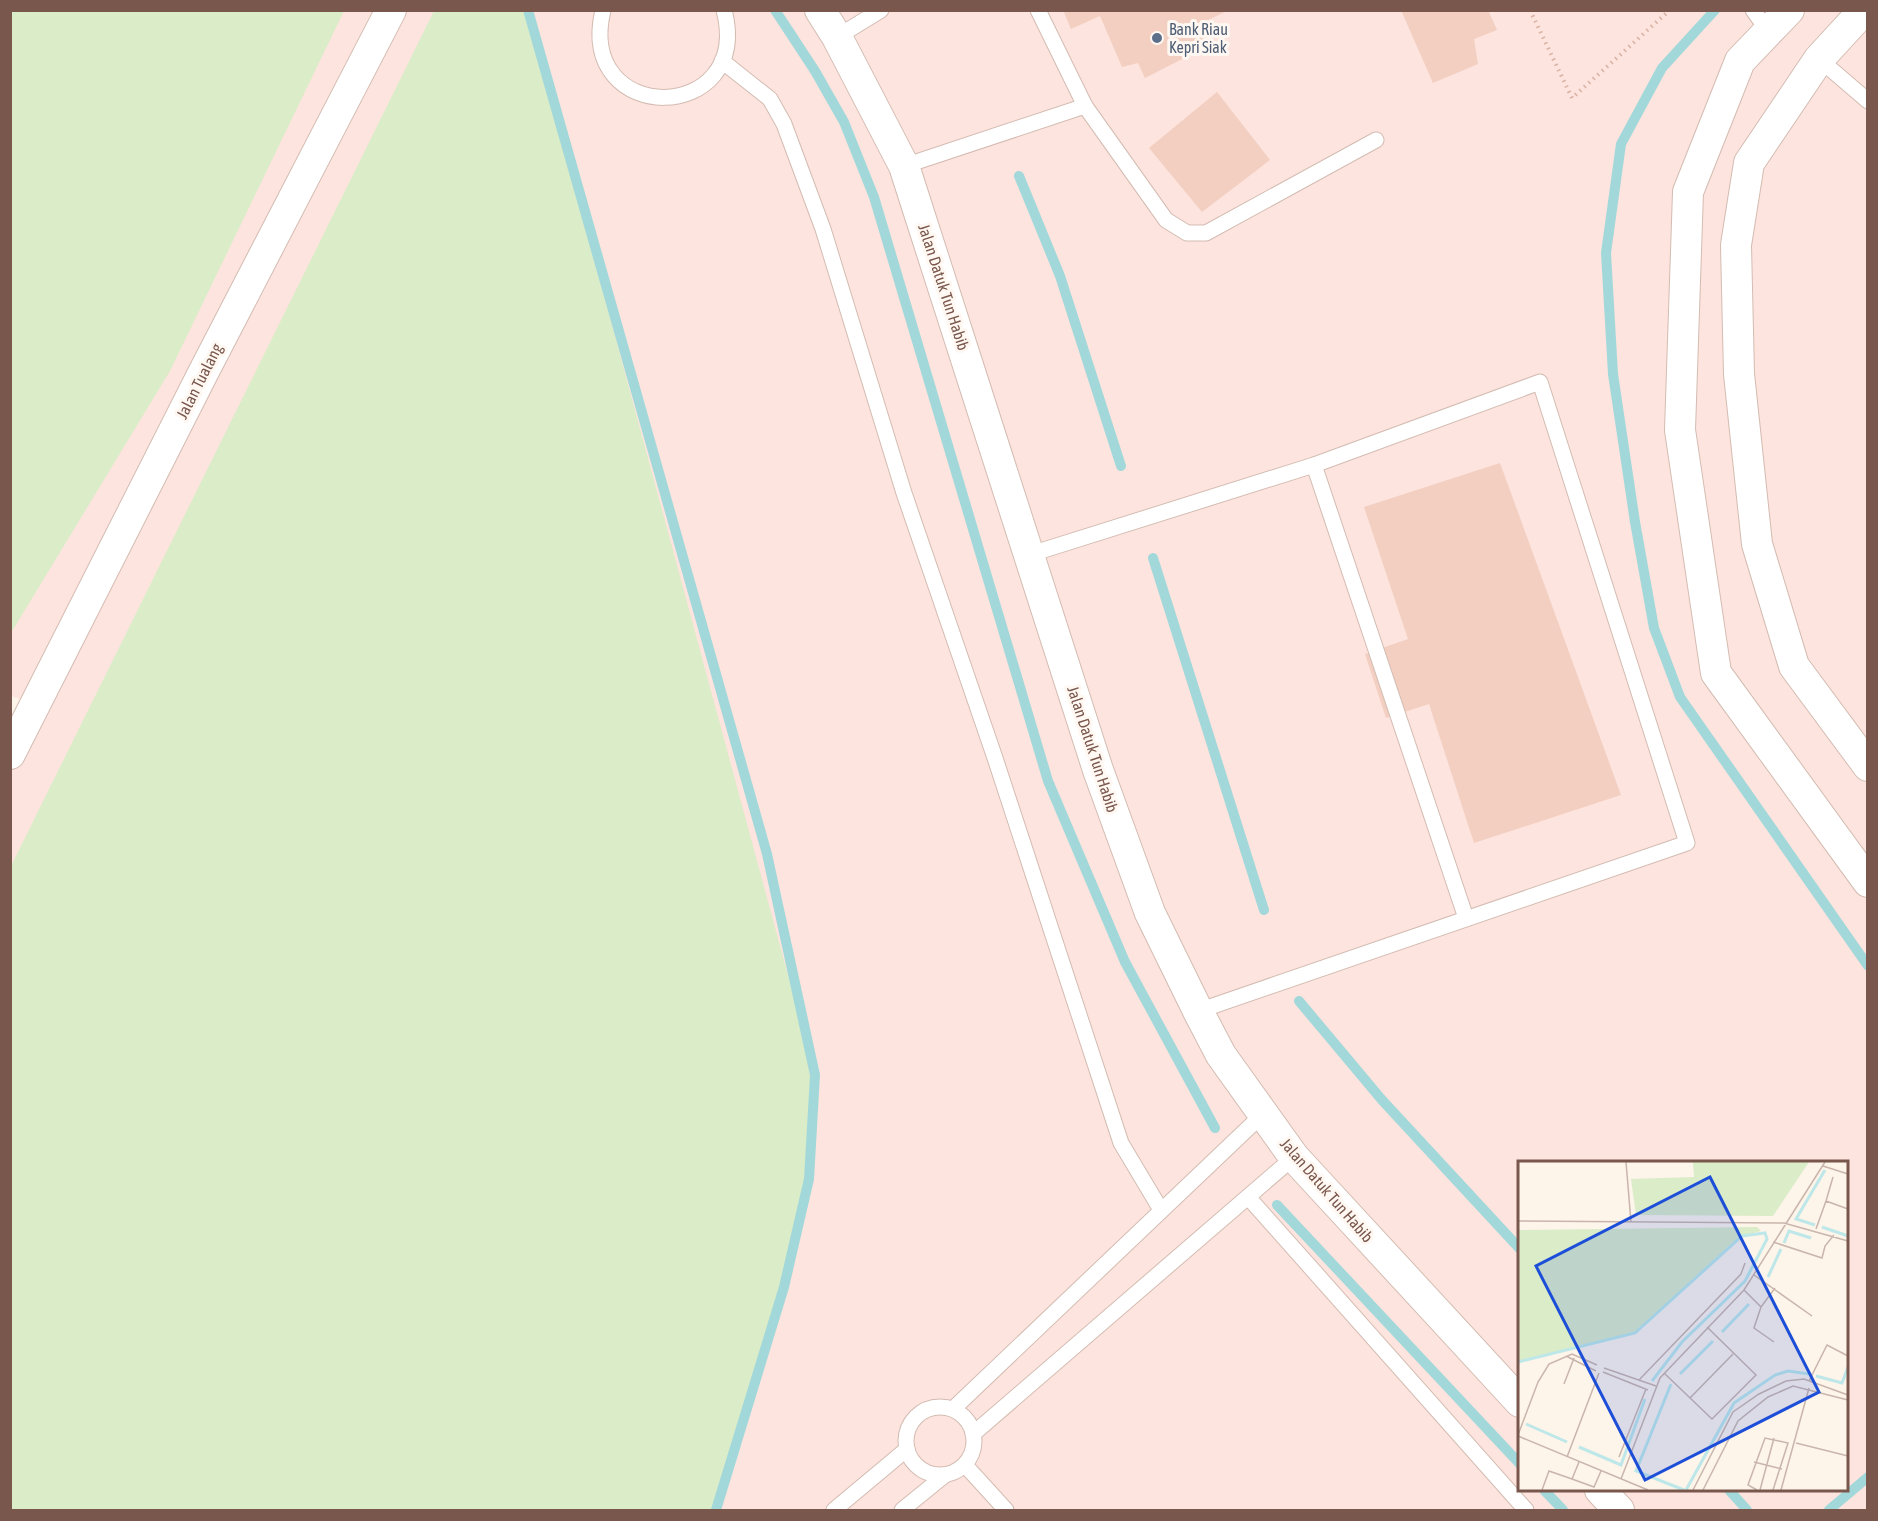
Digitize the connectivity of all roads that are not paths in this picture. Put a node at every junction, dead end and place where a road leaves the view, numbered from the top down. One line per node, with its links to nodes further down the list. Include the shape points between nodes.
1 (391, 10): 18 (street, Jalan Tualang, via 203,373)
2 (603, 10): 11 (lane, via 599,30 601,51 610,71 624,86 644,96 686,96 704,85)
3 (724, 10): 11 (lane, via 728,27)
4 (820, 10): 9 (street, Jalan Datuk Tun Habib)
5 (881, 10): 9 (lane)
6 (1038, 10): 13 (lane)
7 (1864, 10): 10 (street)
8 (1770, 17): 21 (street, via 1740,61 1688,192 1680,430 1716,673)
9 (837, 37): 15 (street, Jalan Datuk Tun Habib)
10 (1819, 59): 12 (lane); 20 (street, via 1749,163 1736,245 1739,374 1757,544 1794,666)
11 (722, 62): 27 (lane, via 770,99 784,124 823,229 904,493 1121,1143)
12 (1868, 101)
13 (1085, 106): 14 (lane, via 1166,220 1187,233 1206,233); 15 (lane)
14 (1376, 140)
15 (904, 166): 17 (street, Jalan Datuk Tun Habib)
16 (1314, 465): 17 (lane); 22 (lane); 22 (lane, via 1540,382 1687,843)
17 (1031, 554): 23 (street, Jalan Datuk Tun Habib, via 1098,770 1150,913)
18 (23, 700): 19 (street, Jalan Tualang)
19 (10, 754)
20 (1868, 766)
21 (1868, 882)
22 (1466, 918): 23 (lane)
23 (1198, 1011): 24 (street, Jalan Datuk Tun Habib, via 1221,1055)
24 (1263, 1114): 25 (street, Jalan Datuk Tun Habib); 27 (lane)
25 (1294, 1157): 26 (lane); 28 (street, Jalan Datuk Tun Habib)
26 (1248, 1197): 30 (lane); 38 (lane)
27 (1161, 1210): 29 (lane)
28 (1518, 1400)
29 (953, 1409): 30 (lane, via 962,1415); 31 (lane, via 932,1408 914,1419)
30 (973, 1434): 32 (lane, via 974,1445)
31 (907, 1449): 33 (lane, via 917,1466); 35 (lane)
32 (965, 1465): 33 (lane); 37 (lane)
33 (945, 1475): 36 (lane)
34 (1601, 1491): 39 (street)
35 (834, 1510)
36 (902, 1510)
37 (1006, 1510)
38 (1526, 1510)
39 (1619, 1510)

